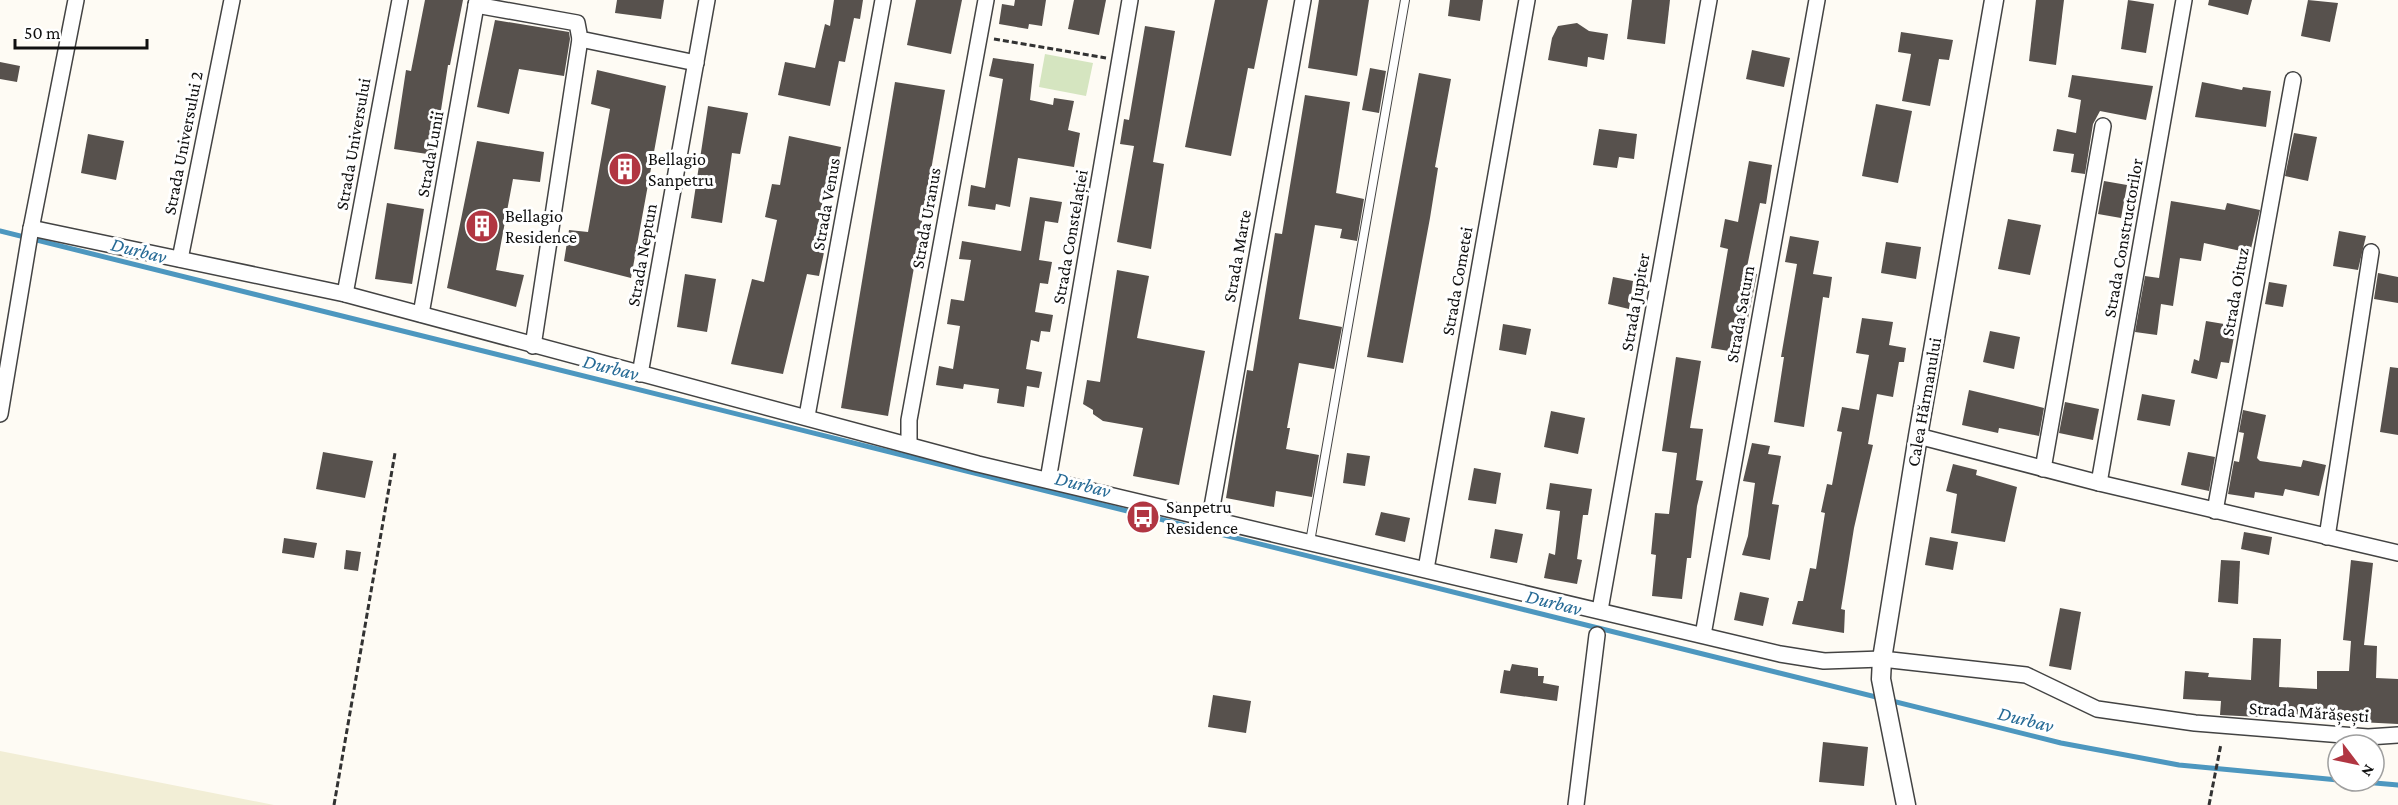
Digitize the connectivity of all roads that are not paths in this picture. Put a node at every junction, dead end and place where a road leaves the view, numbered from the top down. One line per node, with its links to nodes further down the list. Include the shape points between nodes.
1 (76, 0): 20 (street)
2 (232, 0): 22 (street, Strada Universului 2)
3 (400, 0): 23 (street, Strada Universului)
4 (707, 0): 17 (street, Strada Neptun)
5 (883, 0): 28 (street, Strada Venus)
6 (986, 0): 30 (street, Strada Uranus, via 909,420)
7 (1130, 0): 32 (street, Strada Constelației)
8 (1303, 0): 35 (street, Strada Marte)
9 (1405, 0): 37 (lane)
10 (1527, 0): 39 (street, Strada Cometei)
11 (1708, 0): 40 (street, Strada Jupiter)
12 (1817, 0): 42 (street, Strada Saturn)
13 (1994, 0): 29 (street, Calea Hărmanului)
14 (2184, 0): 33 (street, Strada Constructorilor)
15 (477, 3): 16 (street, via 577,23); 24 (street, Strada Lunii)
16 (580, 39): 17 (street); 25 (street)
17 (696, 63): 26 (street, Strada Neptun)
18 (2293, 80): 34 (street, Strada Oituz)
19 (2103, 126): 31 (street)
20 (31, 231): 22 (street, Strada Mărășești); 27 (street)
21 (2372, 252): 36 (street)
22 (180, 259): 23 (street, Strada Mărășești)
23 (345, 294): 24 (street, Strada Mărășești)
24 (421, 314): 25 (street, Strada Mărășești)
25 (533, 346): 26 (street, Strada Mărășești)
26 (640, 374): 28 (street, Strada Mărășești)
27 (0, 414)
28 (807, 416): 30 (street, Strada Mărășești)
29 (1918, 436): 31 (street); 43 (street, Calea Hărmanului)
30 (909, 444): 32 (street, Strada Mărășești)
31 (2043, 469): 33 (street)
32 (1048, 480): 35 (street, Strada Mărășești)
33 (2099, 483): 34 (street)
34 (2215, 511): 36 (street)
35 (1210, 518): 37 (street, Strada Mărășești)
36 (2327, 537): 38 (street)
37 (1310, 542): 39 (street, Strada Mărășești)
38 (2398, 553)
39 (1426, 569): 40 (street, Strada Mărășești)
40 (1600, 610): 42 (street, Strada Mărășești)
41 (1597, 635): 45 (street)
42 (1703, 635): 43 (street, Strada Mărășești, via 1824,661)
43 (1882, 659): 44 (street, Strada Mărășești, via 2026,675 2097,709 2217,725 2368,737); 46 (street, Calea Hărmanului, via 1881,679)
44 (2398, 735)
45 (1576, 805)
46 (1906, 805)

